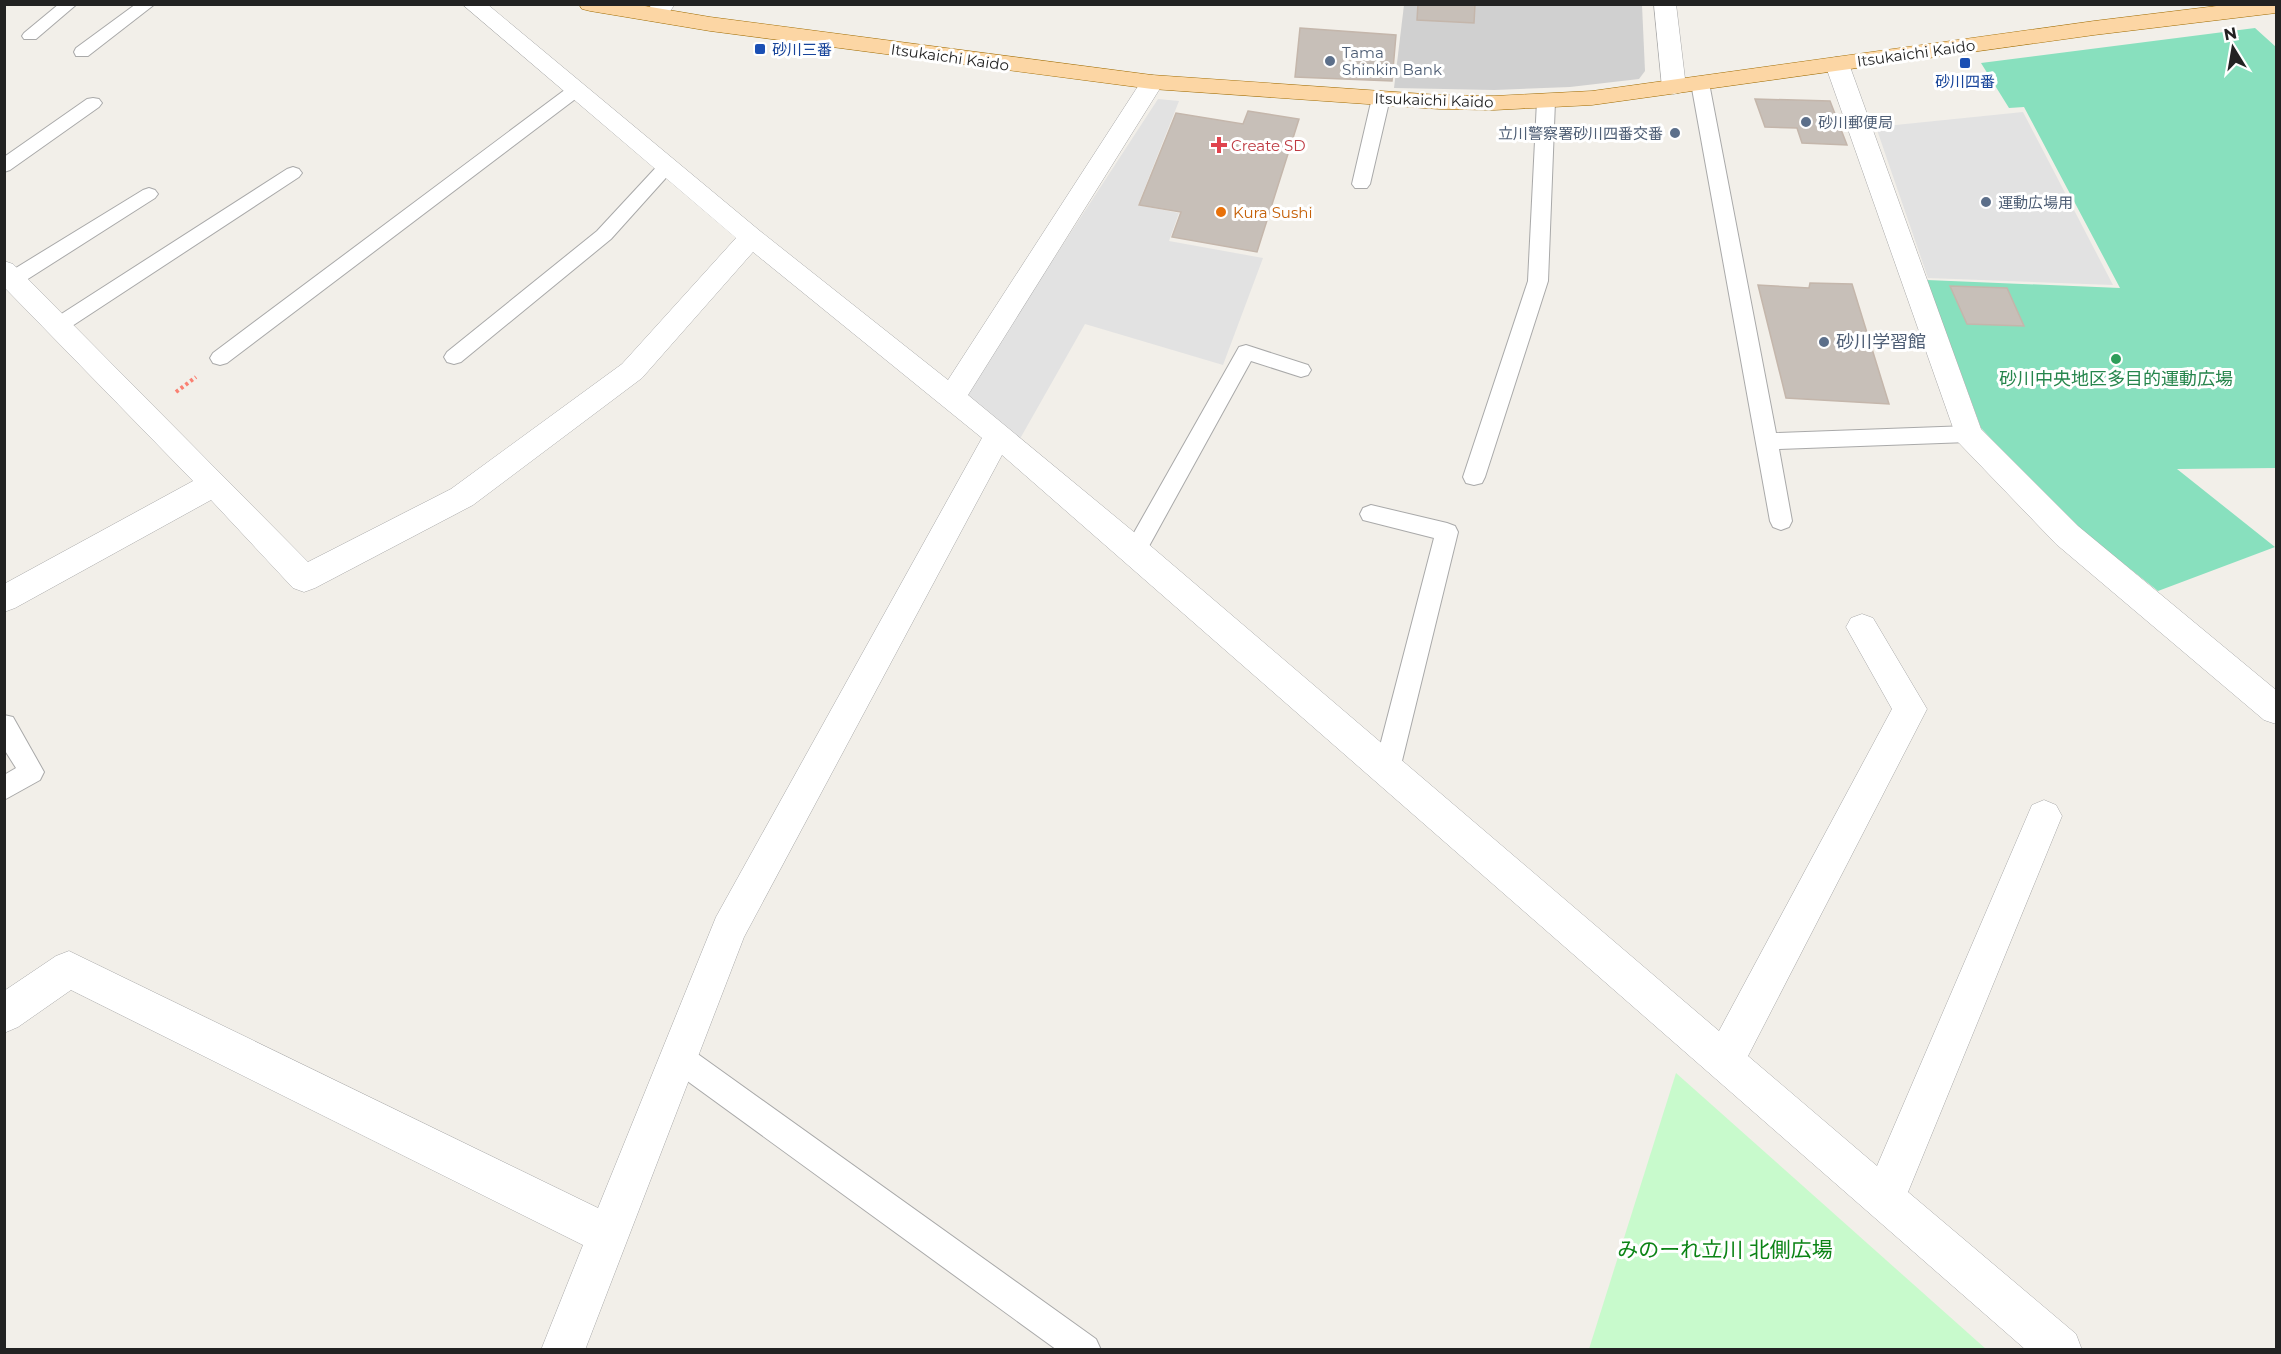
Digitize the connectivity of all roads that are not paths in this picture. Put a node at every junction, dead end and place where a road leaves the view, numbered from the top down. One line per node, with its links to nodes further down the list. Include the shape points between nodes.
1 (69, 4): 8 (lane)
2 (147, 4): 9 (lane)
3 (473, 4): 14 (street)
4 (590, 4): 7 (main road, Itsukaichi Kaido)
5 (1665, 4): 13 (street)
6 (2277, 6): 10 (main road, Itsukaichi Kaido)
7 (659, 10): 11 (main road, Itsukaichi Kaido, via 974,60)
8 (30, 36)
9 (82, 52)
10 (1837, 64): 12 (main road, Itsukaichi Kaido); 30 (street)
11 (1152, 82): 15 (main road, Itsukaichi Kaido); 29 (street)
12 (1700, 83): 13 (main road, Itsukaichi Kaido); 32 (lane)
13 (1674, 87): 16 (main road, Itsukaichi Kaido)
14 (576, 90): 19 (street); 27 (lane)
15 (1381, 98): 16 (main road, Itsukaichi Kaido); 21 (lane)
16 (1546, 101): 33 (lane, via 1538,281)
17 (93, 103): 18 (lane)
18 (4, 166)
19 (667, 166): 23 (street); 26 (lane, via 604,235)
20 (293, 173): 25 (lane)
21 (1361, 184)
22 (149, 194): 24 (lane)
23 (751, 237): 29 (street); 34 (street, via 632,371 462,497 304,579)
24 (9, 274): 25 (street)
25 (59, 325): 34 (street)
26 (454, 357)
27 (220, 358)
28 (1301, 370): 37 (lane, via 1246,352)
29 (951, 398): 31 (street)
30 (1968, 434): 32 (lane); 40 (street, via 2067,535)
31 (998, 435): 37 (street); 46 (street, via 729,929)
32 (1767, 441): 36 (lane)
33 (1474, 477)
34 (214, 484): 38 (street)
35 (1371, 514): 42 (lane, via 1447,532)
36 (1781, 521)
37 (1135, 552): 42 (street)
38 (4, 599)
39 (1862, 627): 47 (street, via 1910,709)
40 (2272, 701)
41 (4, 725): 43 (lane, via 31,772)
42 (1387, 769): 47 (street)
43 (4, 789)
44 (2044, 816): 48 (street)
45 (4, 1014): 49 (street, via 69,969)
46 (678, 1058): 49 (street); 51 (lane)
47 (1725, 1060): 48 (street)
48 (1885, 1197): 52 (street)
49 (607, 1233): 50 (street)
50 (563, 1350)
51 (1085, 1350)
52 (2060, 1350)

